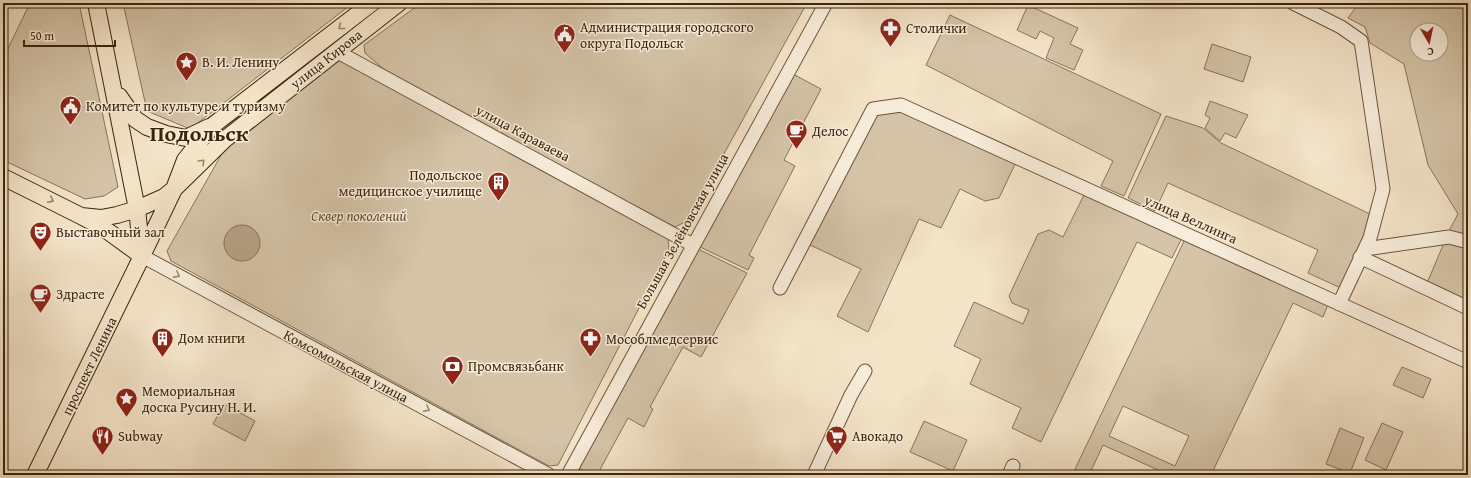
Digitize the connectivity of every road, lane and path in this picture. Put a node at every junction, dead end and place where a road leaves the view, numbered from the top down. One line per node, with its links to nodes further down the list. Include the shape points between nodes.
1 (96, 3): 7 (main road)
2 (372, 3): 8 (main road, улица Кирова, one-way to 8)
3 (399, 3): 6 (main road, улица Кирова)
4 (826, 3): 14 (street, Большая Зелёновская улица)
5 (1293, 3): 15 (street, via 1341,27 1361,41 1382,188 1370,238)
6 (336, 51): 10 (main road, улица Кирова, one-way to 6, via 224,140); 14 (street, улица Караваева)
7 (114, 89): 8 (main road, via 135,119 147,127 186,138); 11 (main road)
8 (212, 126): 10 (main road, улица Кирова, via 185,160)
9 (3, 177): 12 (main road, one-way to 12)
10 (174, 189): 11 (main road); 16 (main road, проспект Ленина)
11 (137, 209): 12 (main road, via 101,218); 16 (main road)
12 (81, 216): 16 (main road)
13 (1468, 242): 15 (street, via 1449,238)
14 (693, 245): 24 (street, Большая Зелёновская улица)
15 (1363, 253): 18 (street); 19 (street)
16 (142, 256): 22 (main road, проспект Ленина); 23 (street, Комсомольская улица, one-way to 23)
17 (780, 288): 18 (street, улица Веллинга, via 873,109 901,105)
18 (1339, 304): 20 (street, улица Веллинга)
19 (1468, 308)
20 (1468, 362)
21 (866, 371): 25 (street, via 851,395)
22 (35, 475)
23 (549, 475)
24 (568, 475)
25 (814, 475)

